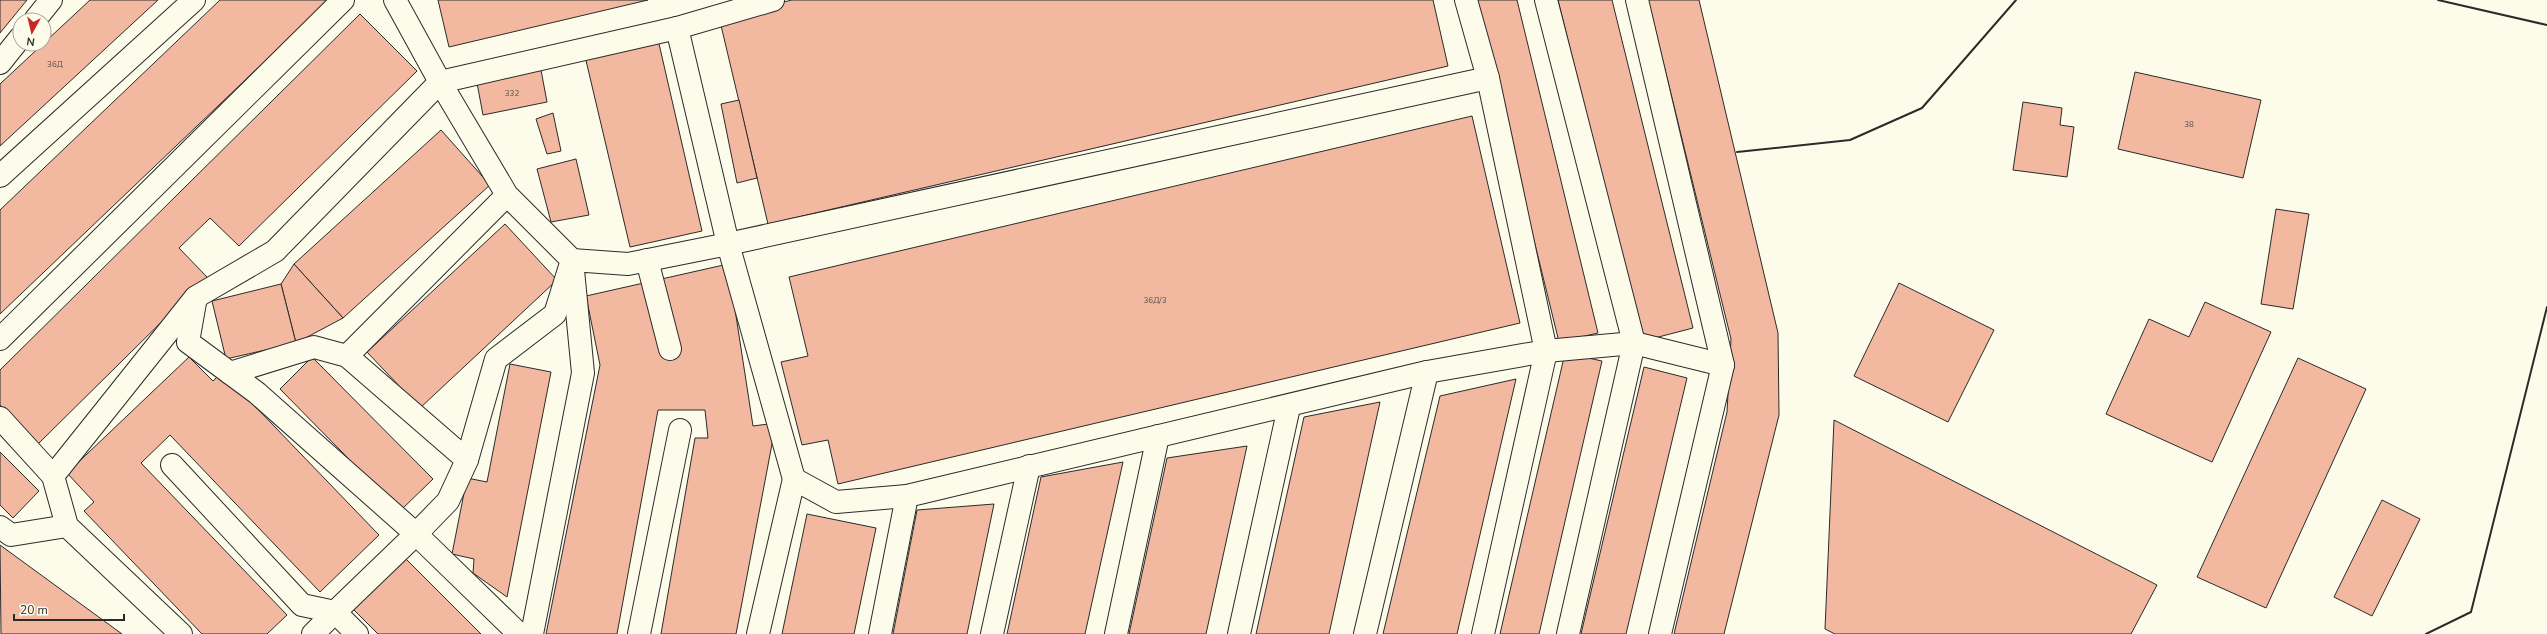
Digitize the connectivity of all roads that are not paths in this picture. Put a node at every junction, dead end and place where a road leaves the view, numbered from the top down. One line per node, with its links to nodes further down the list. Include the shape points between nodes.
1 (51, 0): 9 (lane)
2 (194, 0): 15 (lane)
3 (343, 0): 21 (lane)
4 (395, 0): 14 (lane)
5 (773, 0): 10 (lane)
6 (1466, 0): 13 (lane)
7 (1546, 0): 22 (lane)
8 (1638, 0): 26 (lane)
9 (41, 12)
10 (677, 28): 14 (lane); 17 (lane)
11 (12, 48): 12 (lane)
12 (0, 63)
13 (1488, 78): 17 (lane); 24 (lane)
14 (440, 82): 16 (lane); 20 (lane, via 275,251)
15 (0, 176)
16 (507, 195): 18 (lane); 25 (lane)
17 (728, 244): 19 (lane); 37 (lane)
18 (572, 260): 19 (lane, via 628,264); 33 (lane, via 555,314 496,359); 47 (lane, via 583,373)
19 (647, 260): 23 (lane)
20 (196, 297): 28 (lane, via 188,342); 36 (lane)
21 (0, 339)
22 (1634, 343): 24 (lane); 26 (lane); 56 (lane)
23 (670, 349)
24 (1546, 351): 27 (lane); 55 (lane)
25 (348, 356): 28 (lane, via 314,347); 33 (lane)
26 (1723, 365): 57 (lane)
27 (1427, 372): 29 (lane); 54 (lane)
28 (230, 373): 41 (lane, via 257,393)
29 (1289, 407): 32 (lane); 53 (lane)
30 (0, 418): 36 (lane)
31 (680, 430): 48 (lane)
32 (1158, 436): 35 (lane); 52 (lane)
33 (467, 460): 41 (lane, via 448,501)
34 (172, 465): 42 (lane, via 302,605)
35 (1029, 466): 38 (lane); 51 (lane)
36 (53, 476): 39 (lane)
37 (794, 479): 38 (lane, via 836,502); 49 (lane)
38 (907, 496): 50 (lane)
39 (67, 526): 40 (lane, via 11,535); 43 (lane)
40 (0, 527)
41 (416, 534): 42 (lane); 46 (lane)
42 (335, 612): 44 (lane); 45 (lane)
43 (181, 634)
44 (313, 634)
45 (357, 634)
46 (519, 634)
47 (532, 634)
48 (639, 634)
49 (758, 634)
50 (880, 634)
51 (992, 634)
52 (1116, 634)
53 (1239, 634)
54 (1365, 634)
55 (1483, 634)
56 (1568, 634)
57 (1660, 634)

